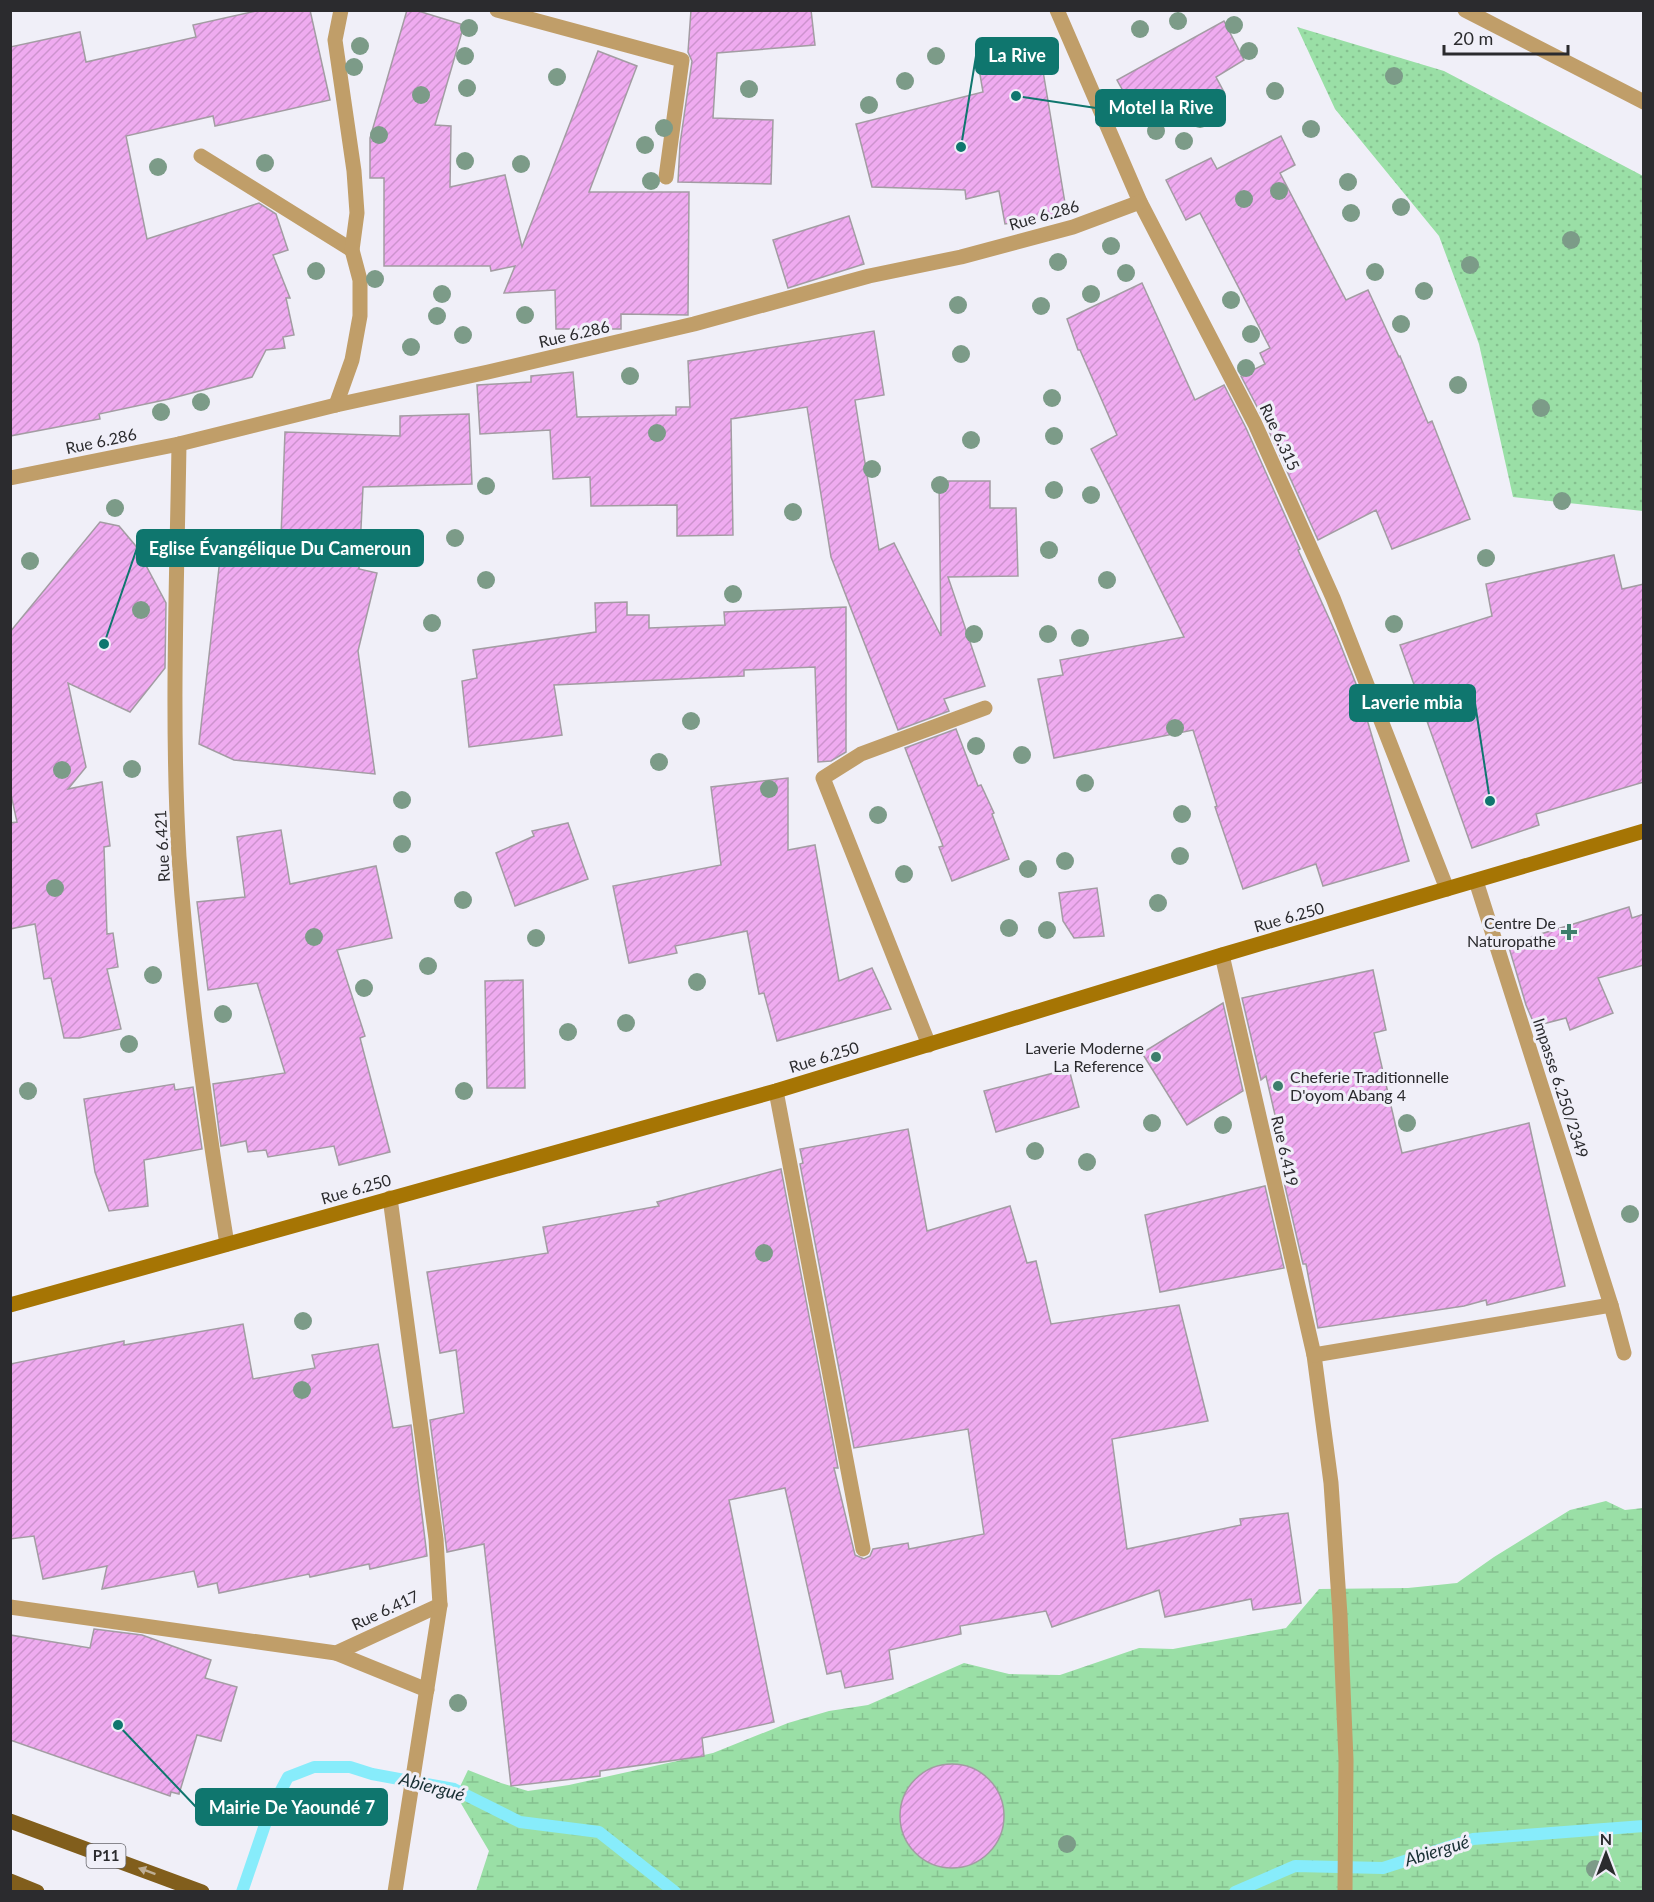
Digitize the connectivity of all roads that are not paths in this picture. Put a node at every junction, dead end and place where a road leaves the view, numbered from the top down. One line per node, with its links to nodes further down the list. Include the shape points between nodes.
1 (341, 10): 9 (street, via 335,40 354,171 357,213)
2 (497, 10): 7 (street, via 682,60)
3 (1058, 10): 8 (street, Rue 6.315)
4 (1465, 10): 5 (street)
5 (1644, 102)
6 (201, 156): 9 (street)
7 (666, 177)
8 (1140, 202): 10 (street, Rue 6.286, via 1073,227 961,257 869,276 694,324); 16 (street, Rue 6.315, via 1255,424 1318,565)
9 (352, 250): 10 (street, via 360,280 360,316 352,360)
10 (336, 405): 11 (street, Rue 6.286)
11 (179, 444): 12 (street, Rue 6.286); 21 (street, Rue 6.421, via 179,857 195,1022)
12 (10, 478)
13 (985, 708): 18 (street, via 861,754 824,778)
14 (1644, 831): 15 (main road, Rue 6.250)
15 (1476, 881): 16 (main road, Rue 6.250); 23 (street, Impasse 6.250/2349)
16 (1447, 889): 17 (main road, Rue 6.250)
17 (1222, 955): 18 (main road, Rue 6.250); 25 (street, Rue 6.419)
18 (929, 1045): 19 (main road, Rue 6.250)
19 (776, 1090): 20 (main road, Rue 6.250); 26 (street)
20 (390, 1197): 21 (main road, Rue 6.250); 27 (street, Rue 6.417, via 436,1539)
21 (227, 1244): 22 (main road, Rue 6.250)
22 (10, 1305)
23 (1611, 1305): 24 (street, Impasse 6.250/2349); 25 (street)
24 (1624, 1353)
25 (1314, 1355): 36 (street, Rue 6.419, via 1330,1483 1340,1615 1346,1760)
26 (863, 1549)
27 (440, 1605): 29 (street, Rue 6.417); 30 (street)
28 (10, 1607): 29 (street)
29 (336, 1653): 30 (street)
30 (427, 1690): 35 (street)
31 (10, 1821): 34 (main road, P11, one-way to 31)
32 (10, 1881): 33 (main road)
33 (37, 1892)
34 (202, 1892)
35 (395, 1892)
36 (1345, 1892)

